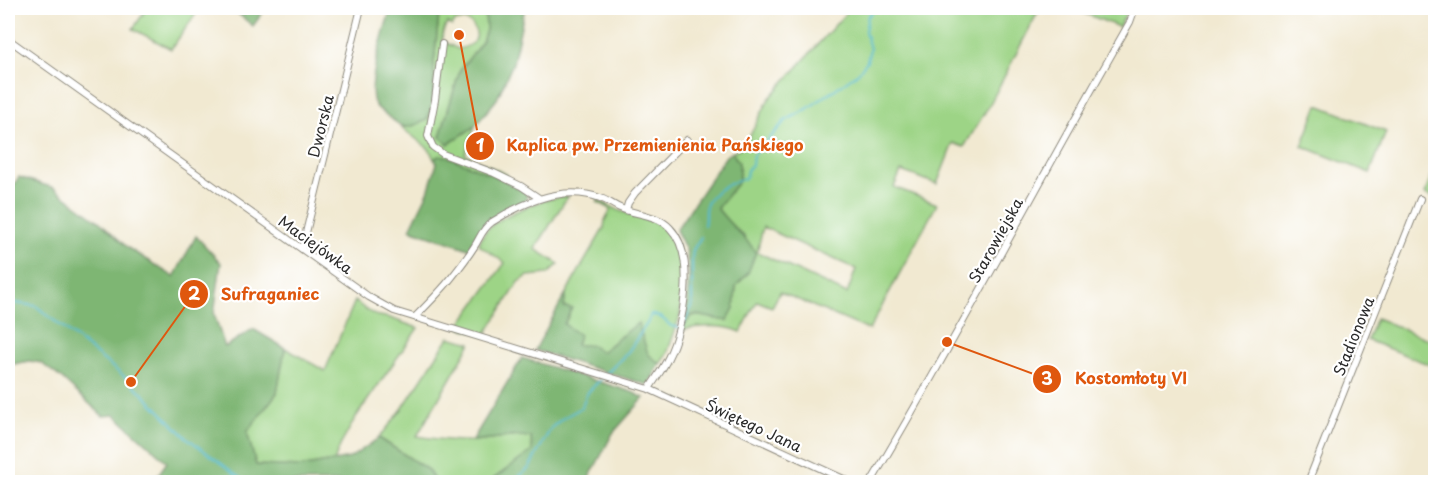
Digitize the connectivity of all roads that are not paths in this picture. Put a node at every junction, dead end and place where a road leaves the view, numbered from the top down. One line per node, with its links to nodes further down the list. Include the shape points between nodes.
1 (361, 8): 9 (street, Dworska)
2 (1135, 8): 13 (street, Starowiejska)
3 (8, 39): 9 (street, Maciejówka)
4 (442, 44): 6 (street, via 428,136 433,147 494,173)
5 (687, 140): 8 (street, via 635,193)
6 (539, 198): 8 (street, via 584,194); 10 (street, via 481,232 450,280)
7 (1420, 199): 14 (street, Stadionowa)
8 (626, 210): 11 (street, via 669,226 679,239 684,258 682,316 669,357)
9 (302, 249): 10 (street, Maciejówka, via 369,297)
10 (415, 317): 11 (street, Maciejówka)
11 (649, 390): 12 (street, Świętego Jana)
12 (849, 483)
13 (871, 483)
14 (1308, 483)

